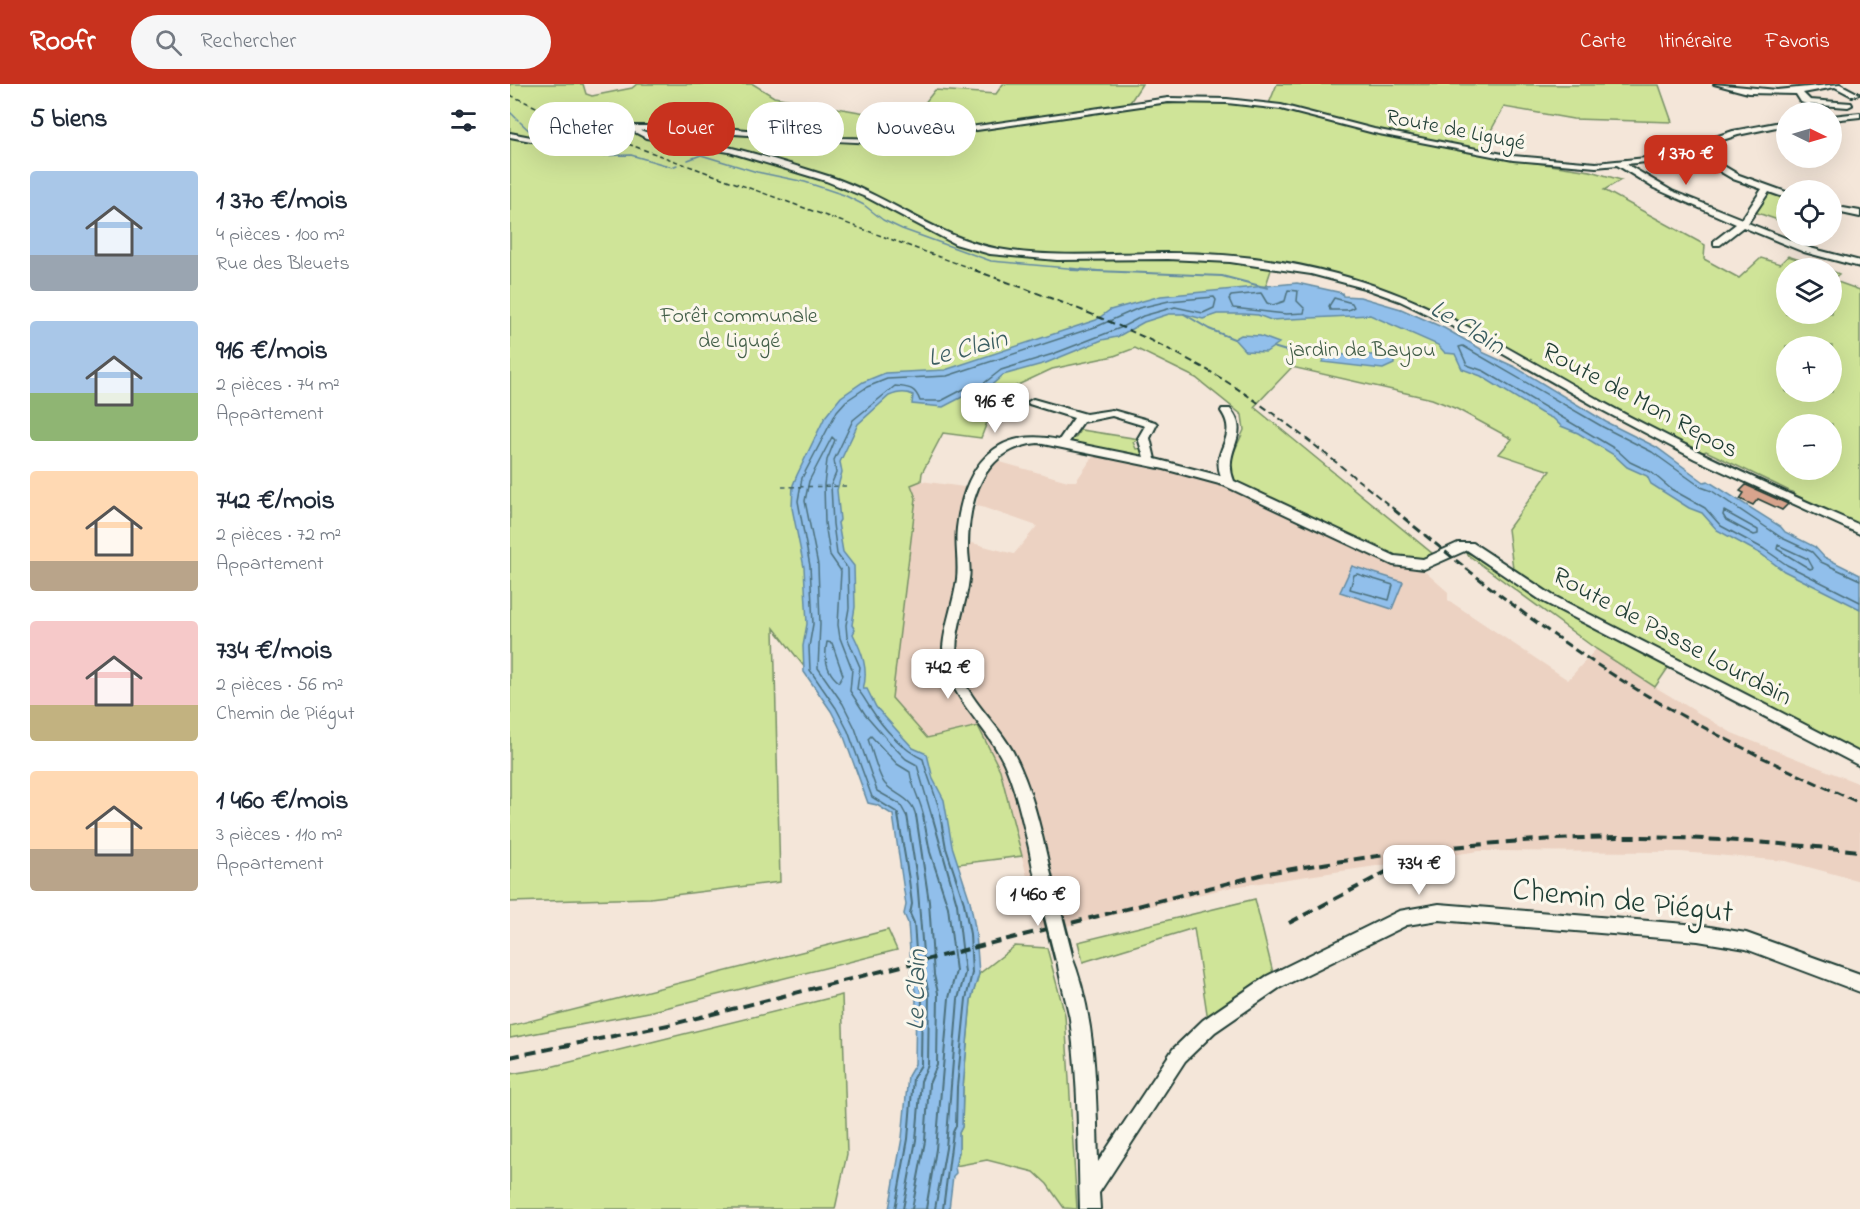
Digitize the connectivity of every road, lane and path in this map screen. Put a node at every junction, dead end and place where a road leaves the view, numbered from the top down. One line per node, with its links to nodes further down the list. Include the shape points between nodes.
1 (1718, 84): 4 (street)
2 (1789, 84): 4 (street, via 1790,89)
3 (1835, 85): 4 (street); 5 (street)
4 (1802, 93): 6 (street, via 1803,100 1809,102)
5 (1858, 96)
6 (1848, 105)
7 (1860, 113): 8 (street)
8 (1842, 116)
9 (1776, 125): 12 (street, Route de Ligugé, via 1744,131)
10 (645, 131): 11 (street, bridge, via 631,128 569,138); 13 (street, Route de Ligugé, via 700,128 888,141 1128,105 1197,99 1275,106 1374,131 1513,158); 27 (street, Route de Mon Repos, via 732,149 855,189 948,239 975,249 1056,259 1223,257 1333,276 1404,300 1470,331 1701,457)
11 (510, 135)
12 (1690, 150): 13 (street, Route de Ligugé); 14 (street, via 1736,177)
13 (1620, 164): 18 (street, via 1660,189)
14 (1767, 189): 15 (street); 18 (street)
15 (1776, 192)
16 (1842, 211): 17 (street)
17 (1860, 214)
18 (1741, 224): 19 (street); 20 (street)
19 (1717, 243)
20 (1860, 264)
21 (1033, 402): 23 (street)
22 (1226, 411): 26 (street, via 1235,426 1222,461)
23 (1083, 417): 24 (street); 25 (street, via 1112,413 1149,422 1144,438)
24 (1061, 445): 25 (street); 30 (street, bridge, via 1038,439 1016,440 989,458 981,470 965,515 964,576 949,648 960,690 1001,744 1020,788 1070,975 1081,1042)
25 (1148, 462): 26 (street, via 1197,472)
26 (1230, 484): 28 (street, Route de Passe Lourdain, via 1393,560 1423,564 1469,546 1547,597)
27 (1860, 530)
28 (1860, 760)
29 (1860, 982): 30 (street, Chemin de Piégut, via 1736,939 1698,933 1419,913 1273,982 1209,1026 1179,1055)
30 (1089, 1189): 31 (street)
31 (1090, 1209)

